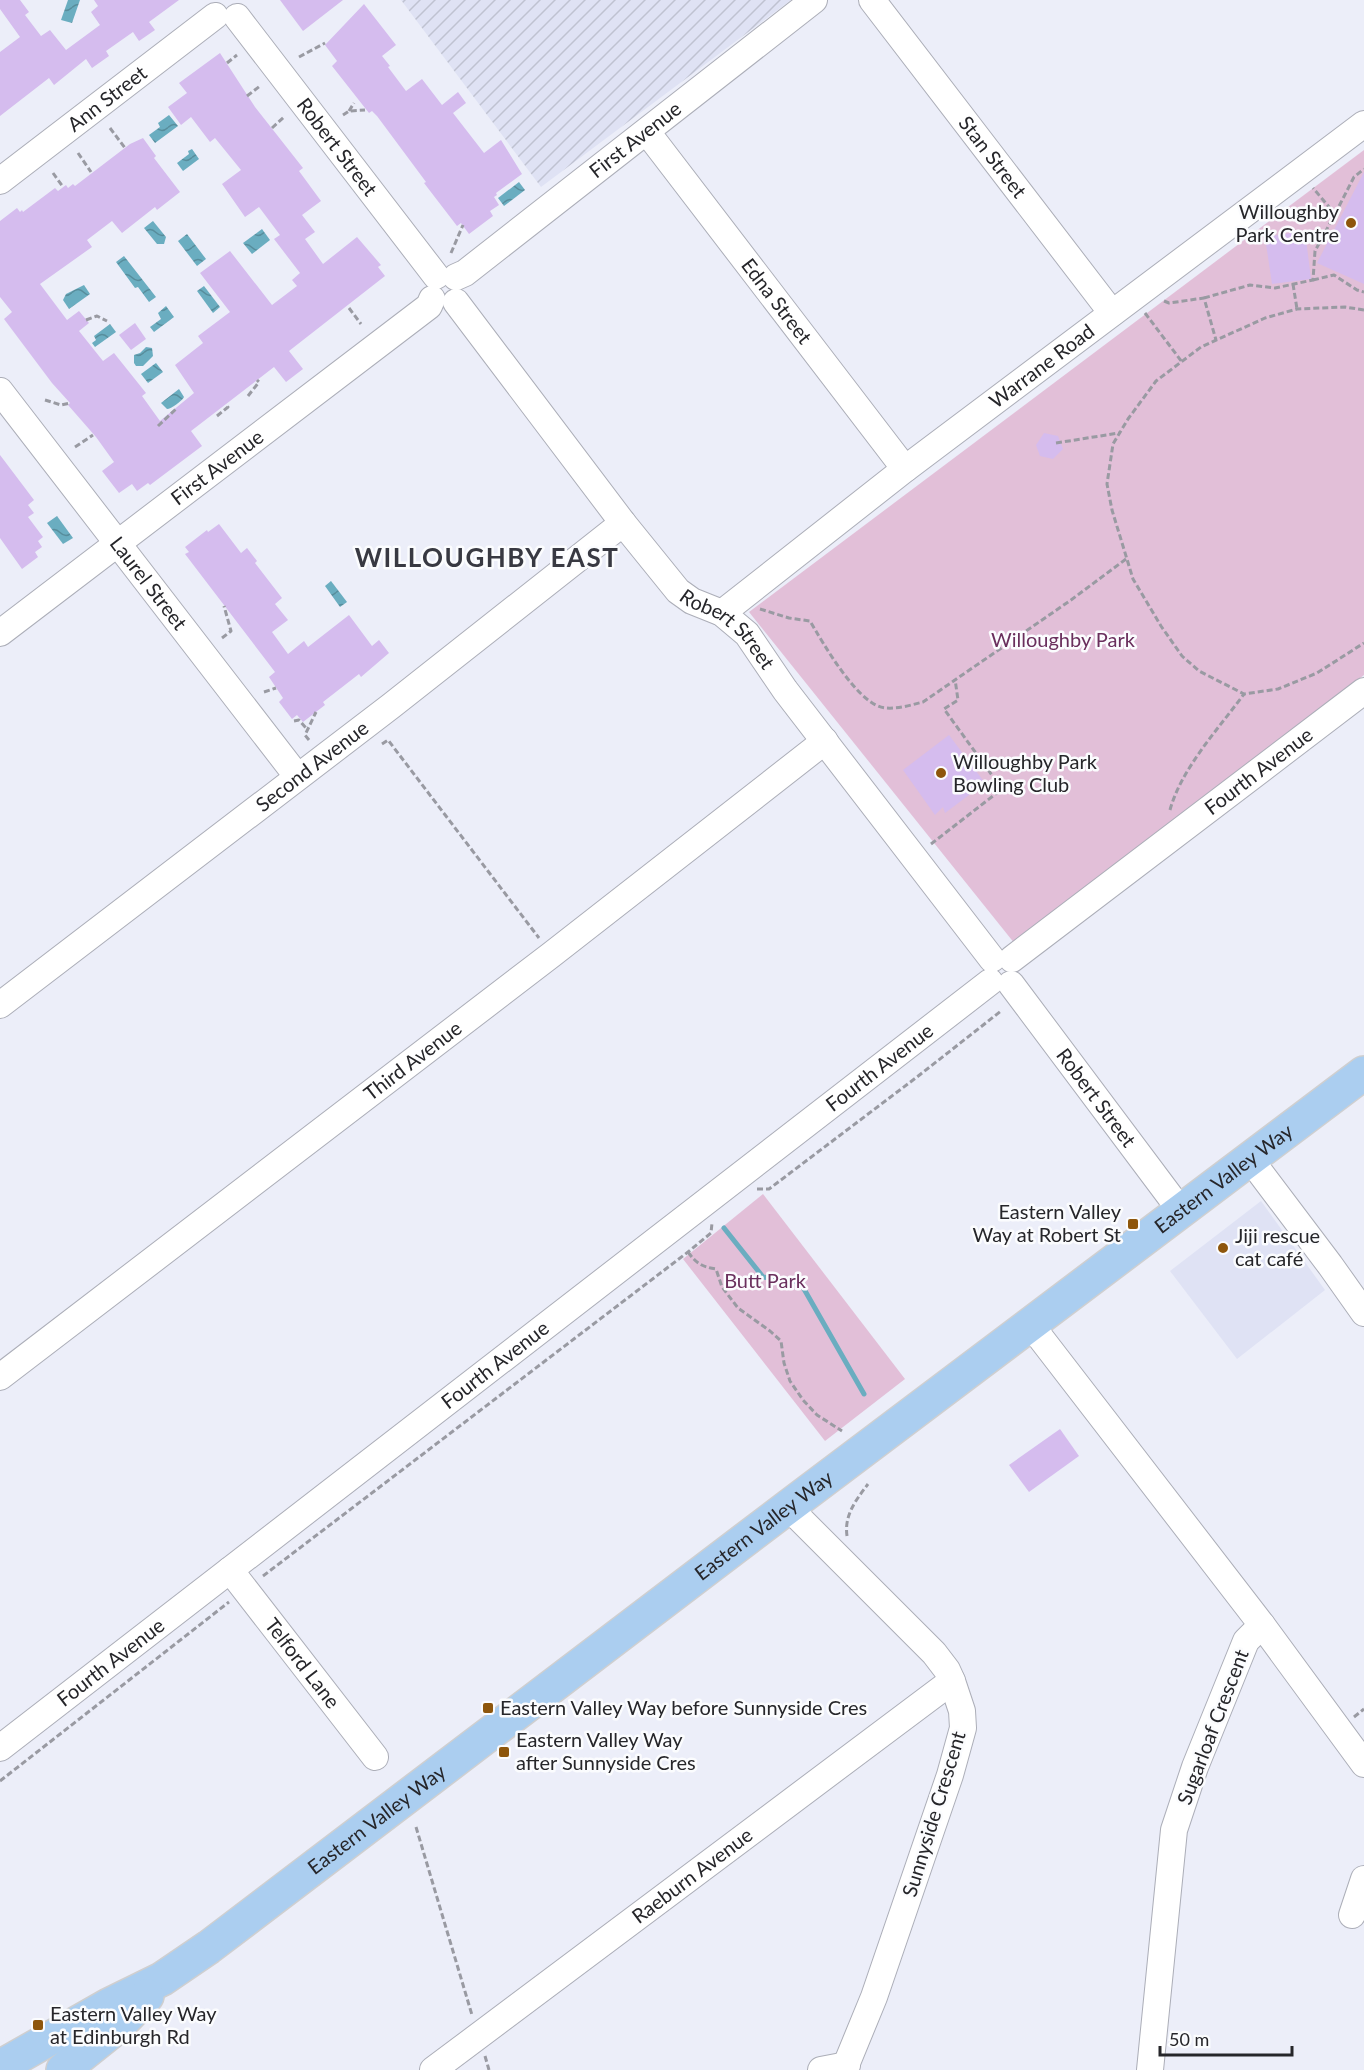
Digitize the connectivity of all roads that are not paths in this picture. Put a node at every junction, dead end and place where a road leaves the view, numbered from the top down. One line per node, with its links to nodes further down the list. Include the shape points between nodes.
1 (814, 0): 5 (street, First Avenue)
2 (872, 0): 8 (street, Stan Street)
3 (226, 8): 6 (street, Ann Street); 7 (street, Robert Street)
4 (1364, 124): 8 (street, Warrane Road)
5 (647, 132): 7 (street, First Avenue, via 465,273); 10 (street, Edna Street)
6 (0, 181)
7 (446, 281): 11 (street, Robert Street); 12 (street, First Avenue, via 429,306)
8 (1112, 313): 10 (street, Warrane Road)
9 (0, 391): 12 (street, Laurel Street)
10 (905, 469): 13 (street, Warrane Road)
11 (622, 523): 13 (street, Robert Street, via 678,591); 17 (street, Second Avenue)
12 (117, 543): 14 (street, First Avenue); 17 (street, Laurel Street)
13 (722, 613): 16 (street, Robert Street, via 747,634)
14 (0, 633)
15 (1364, 691): 18 (street, Fourth Avenue)
16 (825, 741): 18 (street, Robert Street); 25 (street, Third Avenue)
17 (297, 776): 19 (street, Second Avenue)
18 (1001, 971): 22 (street, Robert Street); 27 (street, Fourth Avenue)
19 (0, 1005)
20 (1364, 1073): 21 (main road, Eastern Valley Way)
21 (1250, 1159): 22 (main road, Eastern Valley Way); 23 (street)
22 (1181, 1211): 24 (main road, Eastern Valley Way)
23 (1364, 1313)
24 (1030, 1324): 26 (main road, Eastern Valley Way); 28 (street)
25 (0, 1377)
26 (788, 1507): 29 (street, Sunnyside Crescent, via 934,1653); 35 (main road, Eastern Valley Way)
27 (237, 1580): 30 (street, Fourth Avenue); 31 (street, Telford Lane)
28 (1262, 1625): 32 (street); 41 (street, Sugarloaf Crescent, via 1246,1641 1174,1830)
29 (952, 1682): 37 (street, Sunnyside Crescent, via 962,1711 959,1743 874,1997); 39 (street, Raeburn Avenue)
30 (0, 1748)
31 (375, 1757)
32 (1364, 1764)
33 (1364, 1879): 34 (street)
34 (1352, 1915)
35 (162, 1979): 36 (main road, Eastern Valley Way); 38 (main road, Eastern Valley Way)
36 (0, 2067)
37 (846, 2067): 40 (street)
38 (71, 2068)
39 (433, 2070)
40 (821, 2070)
41 (1150, 2070)

